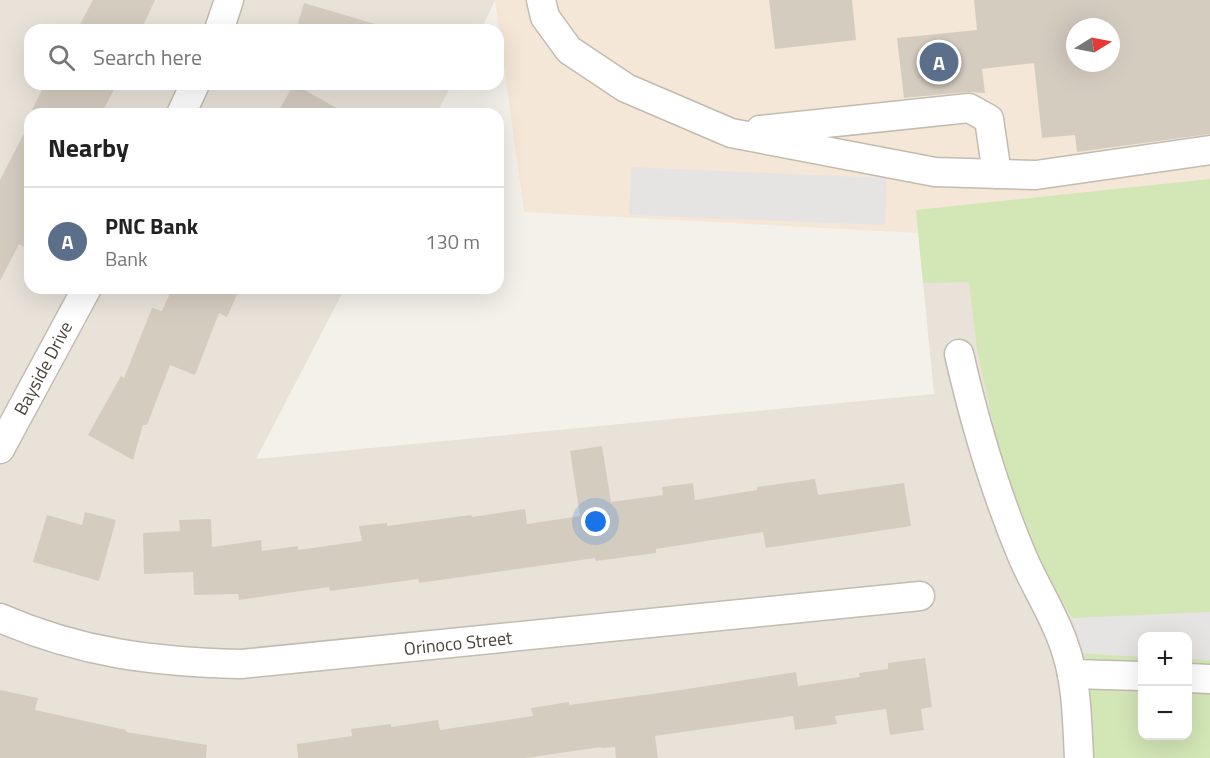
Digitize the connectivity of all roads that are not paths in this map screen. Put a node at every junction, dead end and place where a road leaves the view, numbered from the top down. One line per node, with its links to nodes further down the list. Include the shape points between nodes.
1 (229, 0): 3 (street)
2 (541, 0): 6 (street, via 545,17 569,50 626,88)
3 (221, 24)
4 (192, 90): 5 (street)
5 (184, 108)
6 (731, 133): 8 (street, via 934,172); 8 (street, via 969,108 989,119)
7 (1210, 150): 8 (street, via 1036,175)
8 (997, 174)
9 (84, 294): 11 (street, Bayside Drive)
10 (959, 354): 14 (street, via 975,424 998,494 1023,559 1064,645)
11 (0, 449)
12 (920, 596): 13 (street, Orinoco Street, via 241,664 183,663 126,656 73,644)
13 (0, 618)
14 (1072, 674): 15 (street); 18 (street)
15 (1138, 676)
16 (1192, 678): 17 (street)
17 (1210, 679)
18 (1079, 756)

